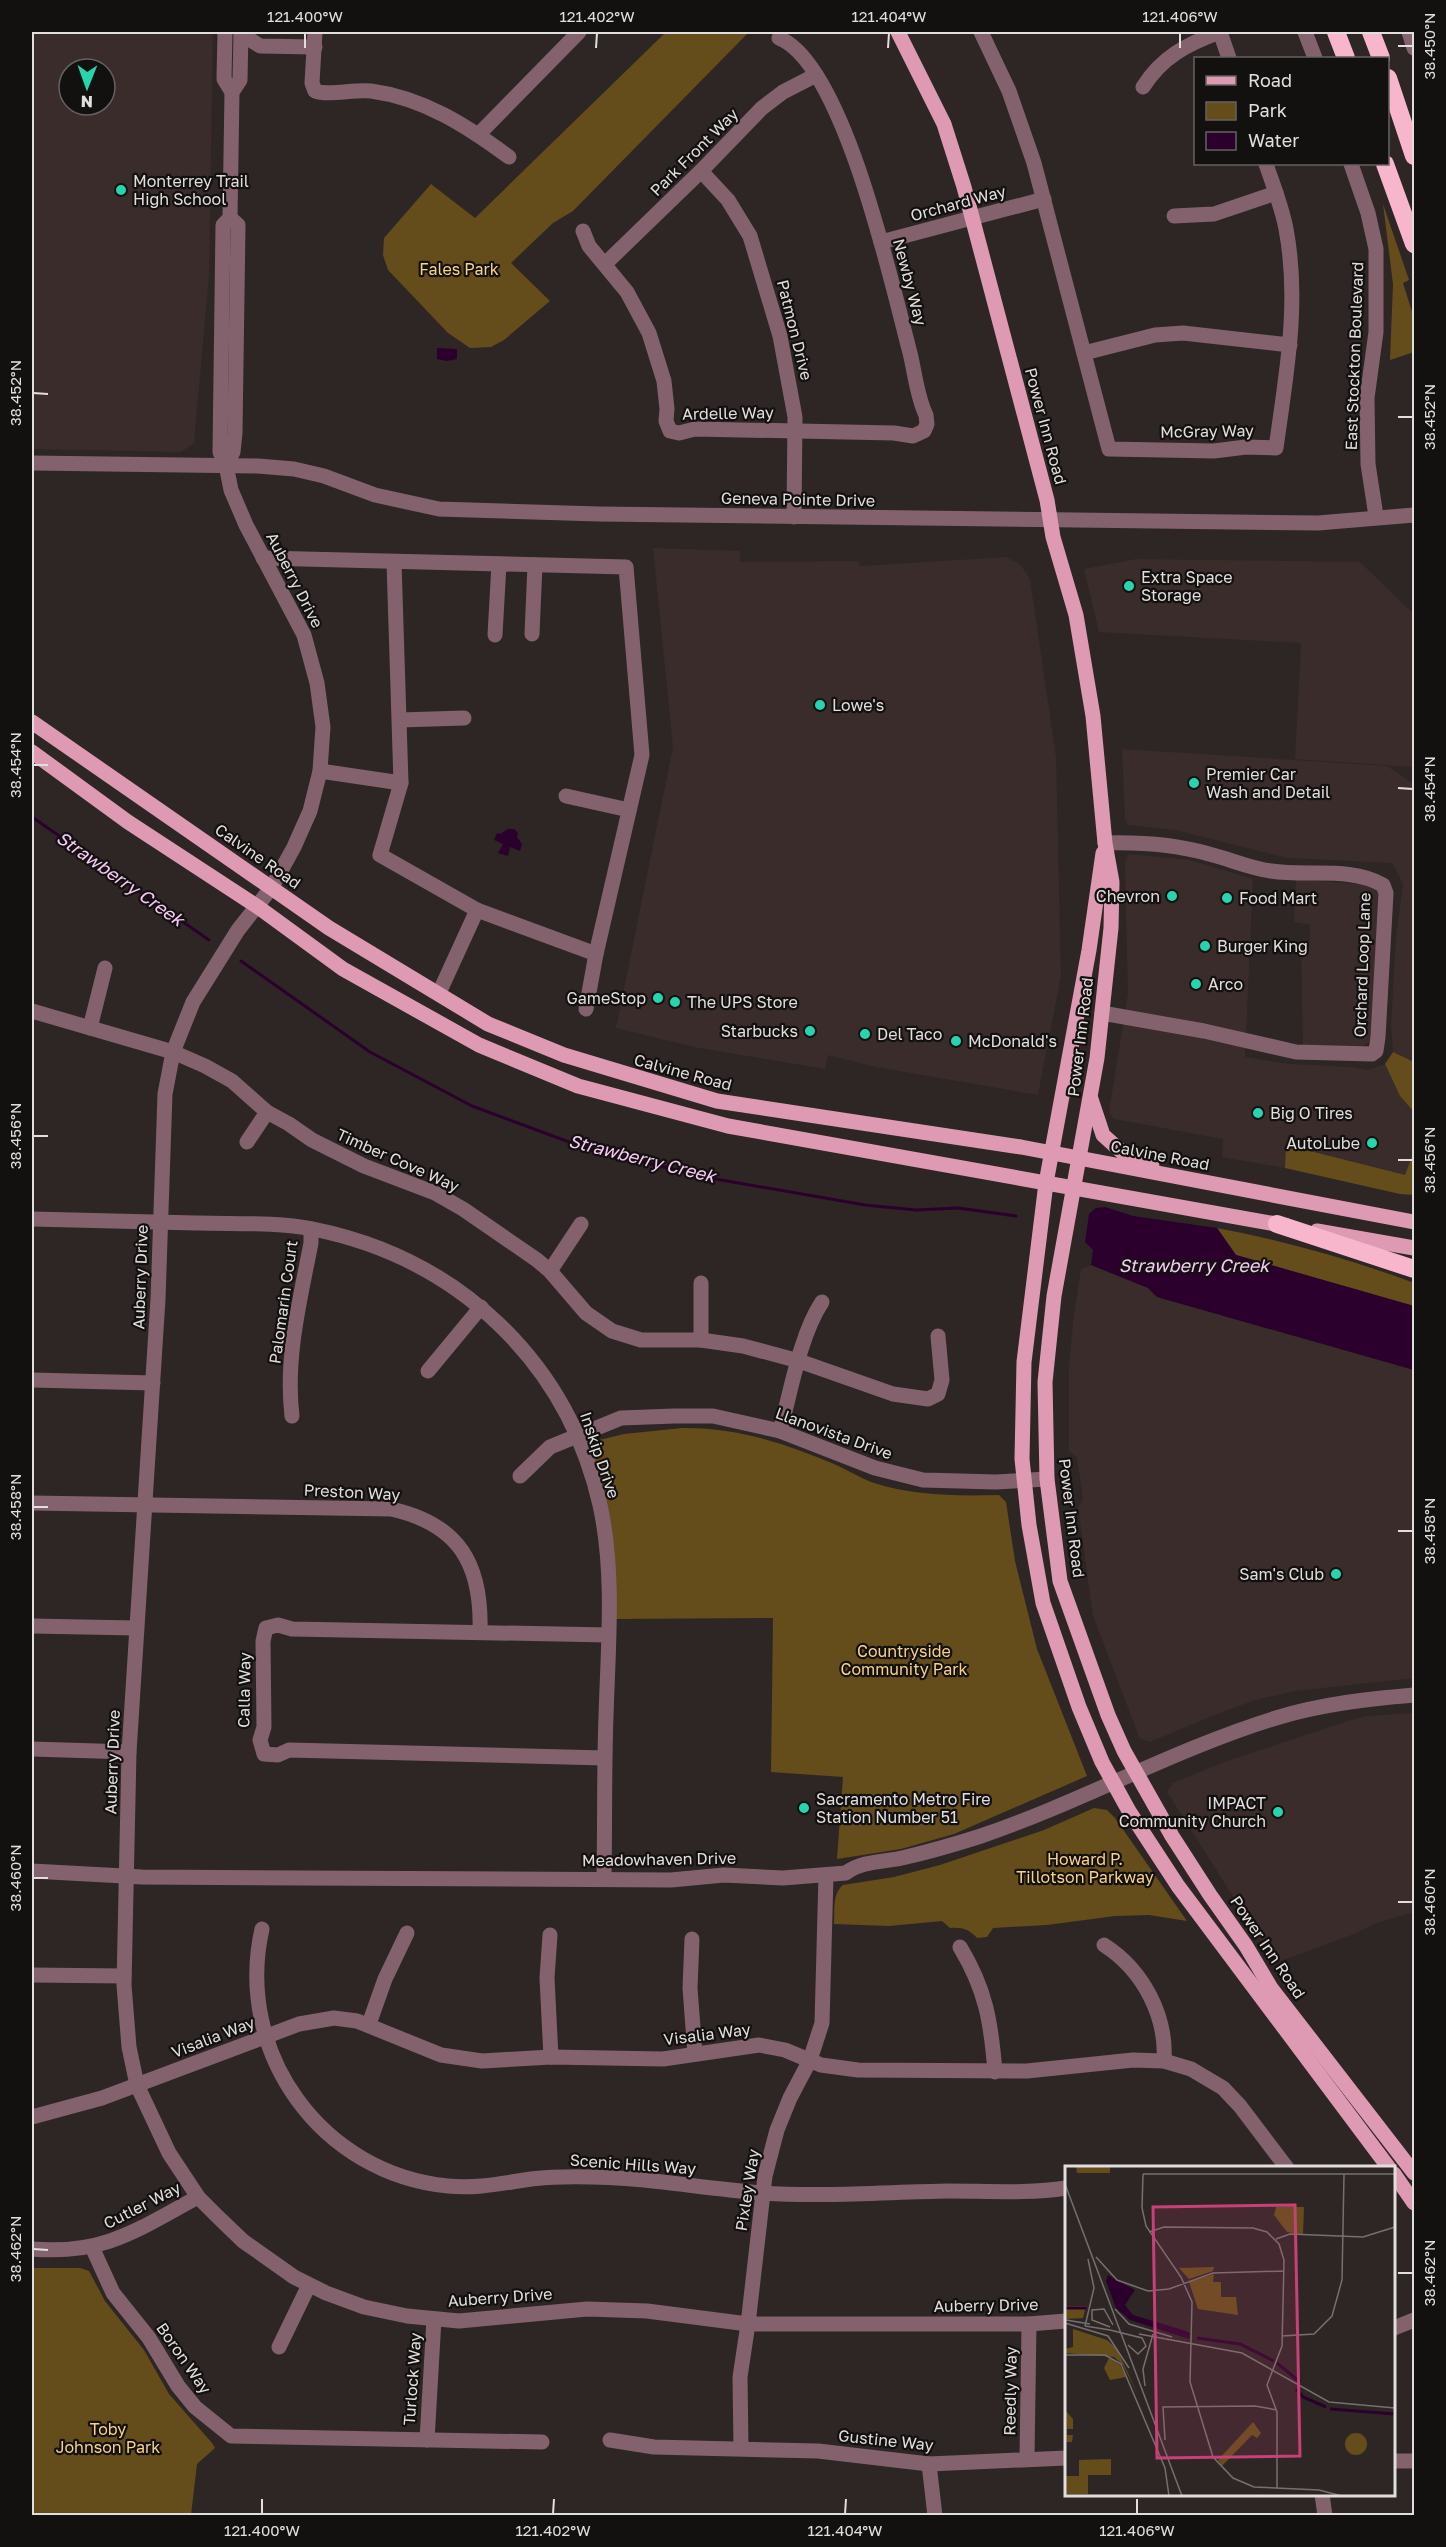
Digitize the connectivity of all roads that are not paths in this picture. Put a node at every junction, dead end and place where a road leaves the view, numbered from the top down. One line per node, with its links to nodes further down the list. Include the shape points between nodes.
1 (225, 32): 21 (street, Auberry Drive, via 225,79)
2 (242, 32): 12 (street, via 260,46); 21 (street, Auberry Drive, via 240,80)
3 (579, 32): 22 (street)
4 (898, 32): 31 (main road, Power Inn Road, via 944,124)
5 (981, 32): 30 (street, McGray Way, via 1021,123)
6 (1220, 32): 14 (street); 20 (street, via 1177,50)
7 (1305, 32): 15 (street)
8 (1336, 32): 16 (highway)
9 (1371, 32): 17 (highway)
10 (1409, 32): 13 (street)
11 (779, 38): 18 (street, Newby Way, via 795,45)
12 (315, 39): 22 (street, via 315,91 370,91 395,96 442,112)
13 (1414, 48)
14 (1229, 57)
15 (1315, 57)
16 (1346, 57)
17 (1381, 57)
18 (816, 75): 28 (street, Park Front Way, via 768,103); 34 (street, Newby Way, via 858,164)
19 (1389, 81): 23 (highway)
20 (1143, 87)
21 (232, 92): 41 (street, Auberry Drive, via 230,218 238,225 235,422 233,452)
22 (478, 135): 24 (street)
23 (1414, 156)
24 (509, 157)
25 (1266, 165): 29 (street, McGray Way)
26 (1351, 165): 43 (street, East Stockton Boulevard, via 1376,249 1376,332 1367,398 1368,464)
27 (1385, 165): 35 (highway)
28 (701, 171): 36 (street, Park Front Way); 39 (street, Patmon Drive, via 737,212 756,249 780,336 793,397)
29 (1276, 193): 32 (street, via 1214,214); 37 (street, McGray Way, via 1286,228 1292,278)
30 (1044, 199): 31 (street, Orchard Way); 38 (street, McGray Way)
31 (972, 216): 34 (street, Orchard Way); 45 (main road, Power Inn Road)
32 (1174, 216)
33 (583, 231): 36 (street, Ardelle Way, via 585,240)
34 (881, 242): 39 (street, Newby Way, via 926,415 926,428 913,436)
35 (1414, 244)
36 (605, 264): 39 (street, Ardelle Way, via 635,305 649,333 664,381 668,428 679,433 695,429)
37 (1290, 345): 38 (street, via 1183,333 1155,335); 38 (street, McGray Way, via 1276,448 1214,451 1108,449)
38 (1083, 353)
39 (795, 431): 44 (street, Patmon Drive)
40 (32, 463): 41 (street, Geneva Pointe Drive)
41 (226, 465): 44 (street, Geneva Pointe Drive, via 294,469 375,495 439,509); 46 (street, Auberry Drive, via 231,490)
42 (1414, 515): 43 (street, Geneva Pointe Drive)
43 (1376, 516): 45 (street, Geneva Pointe Drive, via 1318,523)
44 (794, 517): 45 (street, Geneva Pointe Drive)
45 (1050, 519): 60 (main road, Power Inn Road, via 1079,634 1093,716)
46 (263, 558): 47 (street); 56 (street, Auberry Drive, via 304,635 315,674 323,727)
47 (394, 562): 48 (street); 53 (street)
48 (499, 564): 49 (street); 51 (street)
49 (535, 565): 50 (street); 59 (street, via 627,567 642,753)
50 (532, 634)
51 (495, 635)
52 (464, 718): 53 (street)
53 (400, 720): 57 (street)
54 (32, 722): 61 (main road, Calvine Road)
55 (32, 752): 62 (main road, via 128,822)
56 (320, 771): 57 (street); 61 (street, Auberry Drive, via 310,811)
57 (401, 783): 63 (street, via 380,855)
58 (566, 796): 59 (street)
59 (629, 810): 64 (street)
60 (1105, 843): 69 (main road, Power Inn Road, via 1112,882); 69 (street, Orchard Loop Lane, via 1169,845 1272,872 1364,876 1383,885 1386,893 1378,1037 1372,1054 1296,1052 1204,1030); 75 (main road, Power Inn Road)
61 (272, 887): 62 (street, Auberry Drive); 66 (main road, Calvine Road, via 329,928)
62 (258, 907): 71 (street, Auberry Drive, via 238,930 193,1002); 78 (main road, via 343,969 435,1023 578,1086 728,1126)
63 (477, 910): 64 (street); 66 (street)
64 (596, 954): 67 (street)
65 (105, 968): 70 (street)
66 (439, 993): 75 (main road, Calvine Road, via 489,1024 564,1055 717,1101)
67 (586, 1009)
68 (32, 1011): 70 (street, Timber Cove Way)
69 (1102, 1013): 72 (main road, Power Inn Road)
70 (90, 1028): 71 (street, Timber Cove Way)
71 (174, 1052): 73 (street, Timber Cove Way, via 232,1081); 81 (street, Auberry Drive, via 163,1112)
72 (1091, 1099): 76 (main road, Power Inn Road); 77 (main road, via 1103,1135 1123,1153)
73 (267, 1112): 74 (street); 88 (street, Timber Cove Way, via 340,1155 435,1193)
74 (247, 1142)
75 (1052, 1153): 76 (main road, Calvine Road); 78 (main road, Power Inn Road)
76 (1078, 1158): 77 (main road, Calvine Road); 79 (main road, Power Inn Road)
77 (1172, 1176): 82 (main road, Calvine Road)
78 (1046, 1183): 79 (main road); 103 (main road, Power Inn Road, via 1024,1362)
79 (1073, 1187): 84 (main road); 102 (main road, Power Inn Road, via 1045,1382)
80 (32, 1219): 81 (street, Inskip Drive)
81 (160, 1222): 85 (street, Inskip Drive, via 279,1224); 97 (street, Auberry Drive)
82 (1414, 1222)
83 (581, 1224): 88 (street)
84 (1276, 1224): 86 (main road); 87 (highway)
85 (311, 1229): 91 (street, Inskip Drive, via 350,1238 409,1260); 98 (street, Palomarin Court, via 293,1336 289,1392)
86 (1414, 1248)
87 (1414, 1269)
88 (550, 1271): 93 (street, Timber Cove Way, via 586,1313 612,1331 641,1340)
89 (701, 1282): 93 (street)
90 (822, 1302): 94 (street)
91 (482, 1307): 95 (street); 100 (street, Inskip Drive, via 535,1363 566,1412)
92 (938, 1336): 94 (street, Timber Cove Way, via 942,1380 938,1394 928,1399 893,1394)
93 (701, 1340): 94 (street, Timber Cove Way)
94 (800, 1361): 99 (street)
95 (428, 1371)
96 (32, 1380): 97 (street)
97 (153, 1383): 105 (street, Auberry Drive)
98 (292, 1416)
99 (780, 1431): 100 (street, Llanovista Drive, via 712,1416 674,1416 621,1418); 103 (street, Llanovista Drive, via 875,1468 923,1480)
100 (576, 1436): 101 (street, Llanovista Drive, via 550,1447); 109 (street, Inskip Drive, via 600,1507 607,1566)
101 (520, 1476)
102 (1047, 1479): 103 (street, Llanovista Drive); 114 (main road, Power Inn Road, via 1060,1581 1100,1695)
103 (1024, 1480): 115 (main road, Power Inn Road, via 1043,1603 1079,1707)
104 (32, 1503): 105 (street, Preston Way)
105 (144, 1506): 107 (street, Auberry Drive); 108 (street, Preston Way, via 391,1509 417,1516 448,1536 470,1565 480,1596)
106 (32, 1626): 107 (street)
107 (136, 1628): 112 (street, Auberry Drive)
108 (480, 1631): 109 (street, Calla Way); 113 (street, Calla Way, via 292,1629 278,1625 266,1628 264,1727 260,1740 264,1754 278,1755 290,1750)
109 (608, 1635): 113 (street, Inskip Drive)
110 (1414, 1695): 114 (street, via 1347,1702 1275,1718)
111 (32, 1749): 112 (street)
112 (129, 1752): 118 (street, Auberry Drive)
113 (604, 1758): 119 (street, Inskip Drive)
114 (1137, 1774): 115 (street, Meadowhaven Drive); 139 (main road, Power Inn Road, via 1191,1867 1271,1988)
115 (1113, 1784): 117 (street, Meadowhaven Drive, via 980,1836); 138 (main road, Power Inn Road, via 1178,1886)
116 (32, 1871): 118 (street, Meadowhaven Drive)
117 (826, 1875): 119 (street, Meadowhaven Drive); 132 (street, Pixley Way, via 824,1998)
118 (127, 1876): 119 (street, Meadowhaven Drive); 127 (street, Auberry Drive)
119 (604, 1878)
120 (262, 1929): 129 (street, Scenic Hills Way, via 255,1979)
121 (407, 1934): 128 (street)
122 (550, 1935): 131 (street, via 547,1978)
123 (692, 1939): 130 (street, via 690,1988)
124 (1104, 1945): 133 (street, via 1126,1963 1152,1998 1164,2031)
125 (960, 1947): 134 (street, via 986,2002)
126 (32, 1975): 127 (street)
127 (124, 1976): 135 (street, Auberry Drive, via 128,2036)
128 (369, 2024): 129 (street, Visalia Way, via 322,2019); 131 (street, Visalia Way, via 455,2058 482,2061)
129 (265, 2036): 135 (street, Visalia Way); 142 (street, Scenic Hills Way, via 289,2088 317,2123 355,2154 402,2176 460,2187 554,2178 619,2179)
130 (695, 2054): 131 (street, Visalia Way, via 663,2059); 132 (street, Visalia Way, via 759,2045)
131 (551, 2057)
132 (810, 2060): 134 (street, Visalia Way, via 821,2066 858,2070); 142 (street, Pixley Way, via 777,2130)
133 (1164, 2061): 134 (street, Visalia Way, via 1132,2060); 137 (street, Visalia Way, via 1202,2074 1223,2088)
134 (995, 2072)
135 (137, 2085): 136 (street, Visalia Way); 143 (street, Auberry Drive, via 169,2153)
136 (32, 2117)
137 (1284, 2166)
138 (1388, 2166)
139 (1414, 2173)
140 (1395, 2175): 144 (main road)
141 (1065, 2188): 142 (street, Scenic Hills Way)
142 (762, 2193): 151 (street, Pixley Way)
143 (198, 2197): 145 (street, Cutler Way, via 138,2231); 147 (street, Auberry Drive, via 243,2241)
144 (1414, 2203)
145 (92, 2247): 146 (street, Cutler Way); 155 (street, Boron Way, via 113,2292 149,2338 178,2386 195,2407 231,2436)
146 (32, 2249)
147 (309, 2285): 148 (street, Auberry Drive, via 364,2307); 154 (street)
148 (434, 2319): 151 (street, Auberry Drive, via 479,2320 597,2309); 155 (street, Turlock Way)
149 (1414, 2320): 153 (street)
150 (1065, 2321): 152 (street, Auberry Drive)
151 (748, 2324): 152 (street, Auberry Drive); 158 (street, Pixley Way, via 740,2377)
152 (1029, 2324): 159 (street, Reedly Way)
153 (1395, 2328)
154 (279, 2347)
155 (427, 2440): 157 (street, Boron Way)
156 (610, 2440): 158 (street, Gustine Way, via 648,2446)
157 (542, 2442)
158 (741, 2448): 163 (street, Gustine Way, via 818,2451)
159 (1027, 2458): 160 (street, Gustine Way); 163 (street, Gustine Way)
160 (1065, 2458)
161 (1395, 2461): 162 (street)
162 (1414, 2461)
163 (929, 2464): 165 (street)
164 (1322, 2496): 166 (street)
165 (935, 2516)
166 (1325, 2516)

